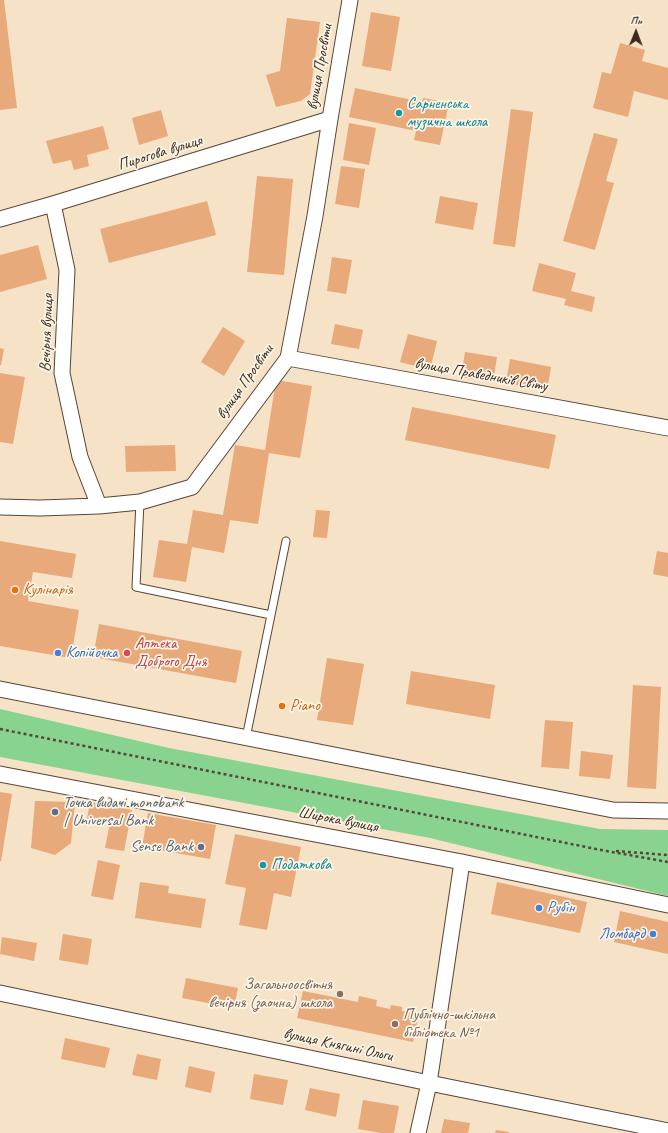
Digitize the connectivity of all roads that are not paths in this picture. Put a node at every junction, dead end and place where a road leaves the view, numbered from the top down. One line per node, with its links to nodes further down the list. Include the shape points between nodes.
1 (350, 0): 2 (street, вулиця Просвіти)
2 (330, 119): 3 (street, Пирогова вулиця); 5 (street, вулиця Просвіти, via 315,216)
3 (53, 204): 4 (street, Пирогова вулиця); 8 (street, Вечірня вулиця, via 67,270 62,373 80,457)
4 (0, 219)
5 (288, 358): 6 (street, вулиця Праведників Світу); 7 (street, вулиця Просвіти, via 192,487)
6 (668, 428)
7 (140, 502): 8 (street, вулиця Просвіти); 11 (lane, via 136,587)
8 (99, 506): 9 (street, вулиця Просвіти)
9 (0, 507)
10 (286, 541): 11 (lane)
11 (270, 615): 13 (lane)
12 (0, 689): 13 (street)
13 (246, 738): 15 (street, via 613,810)
14 (0, 774): 16 (street, Широка вулиця)
15 (668, 811)
16 (462, 862): 17 (street, Широка вулиця); 19 (street)
17 (668, 905)
18 (0, 993): 19 (street, вулиця Княгині Ольги)
19 (429, 1083): 20 (street, вулиця Княгині Ольги); 21 (street)
20 (668, 1131)
21 (418, 1133)

